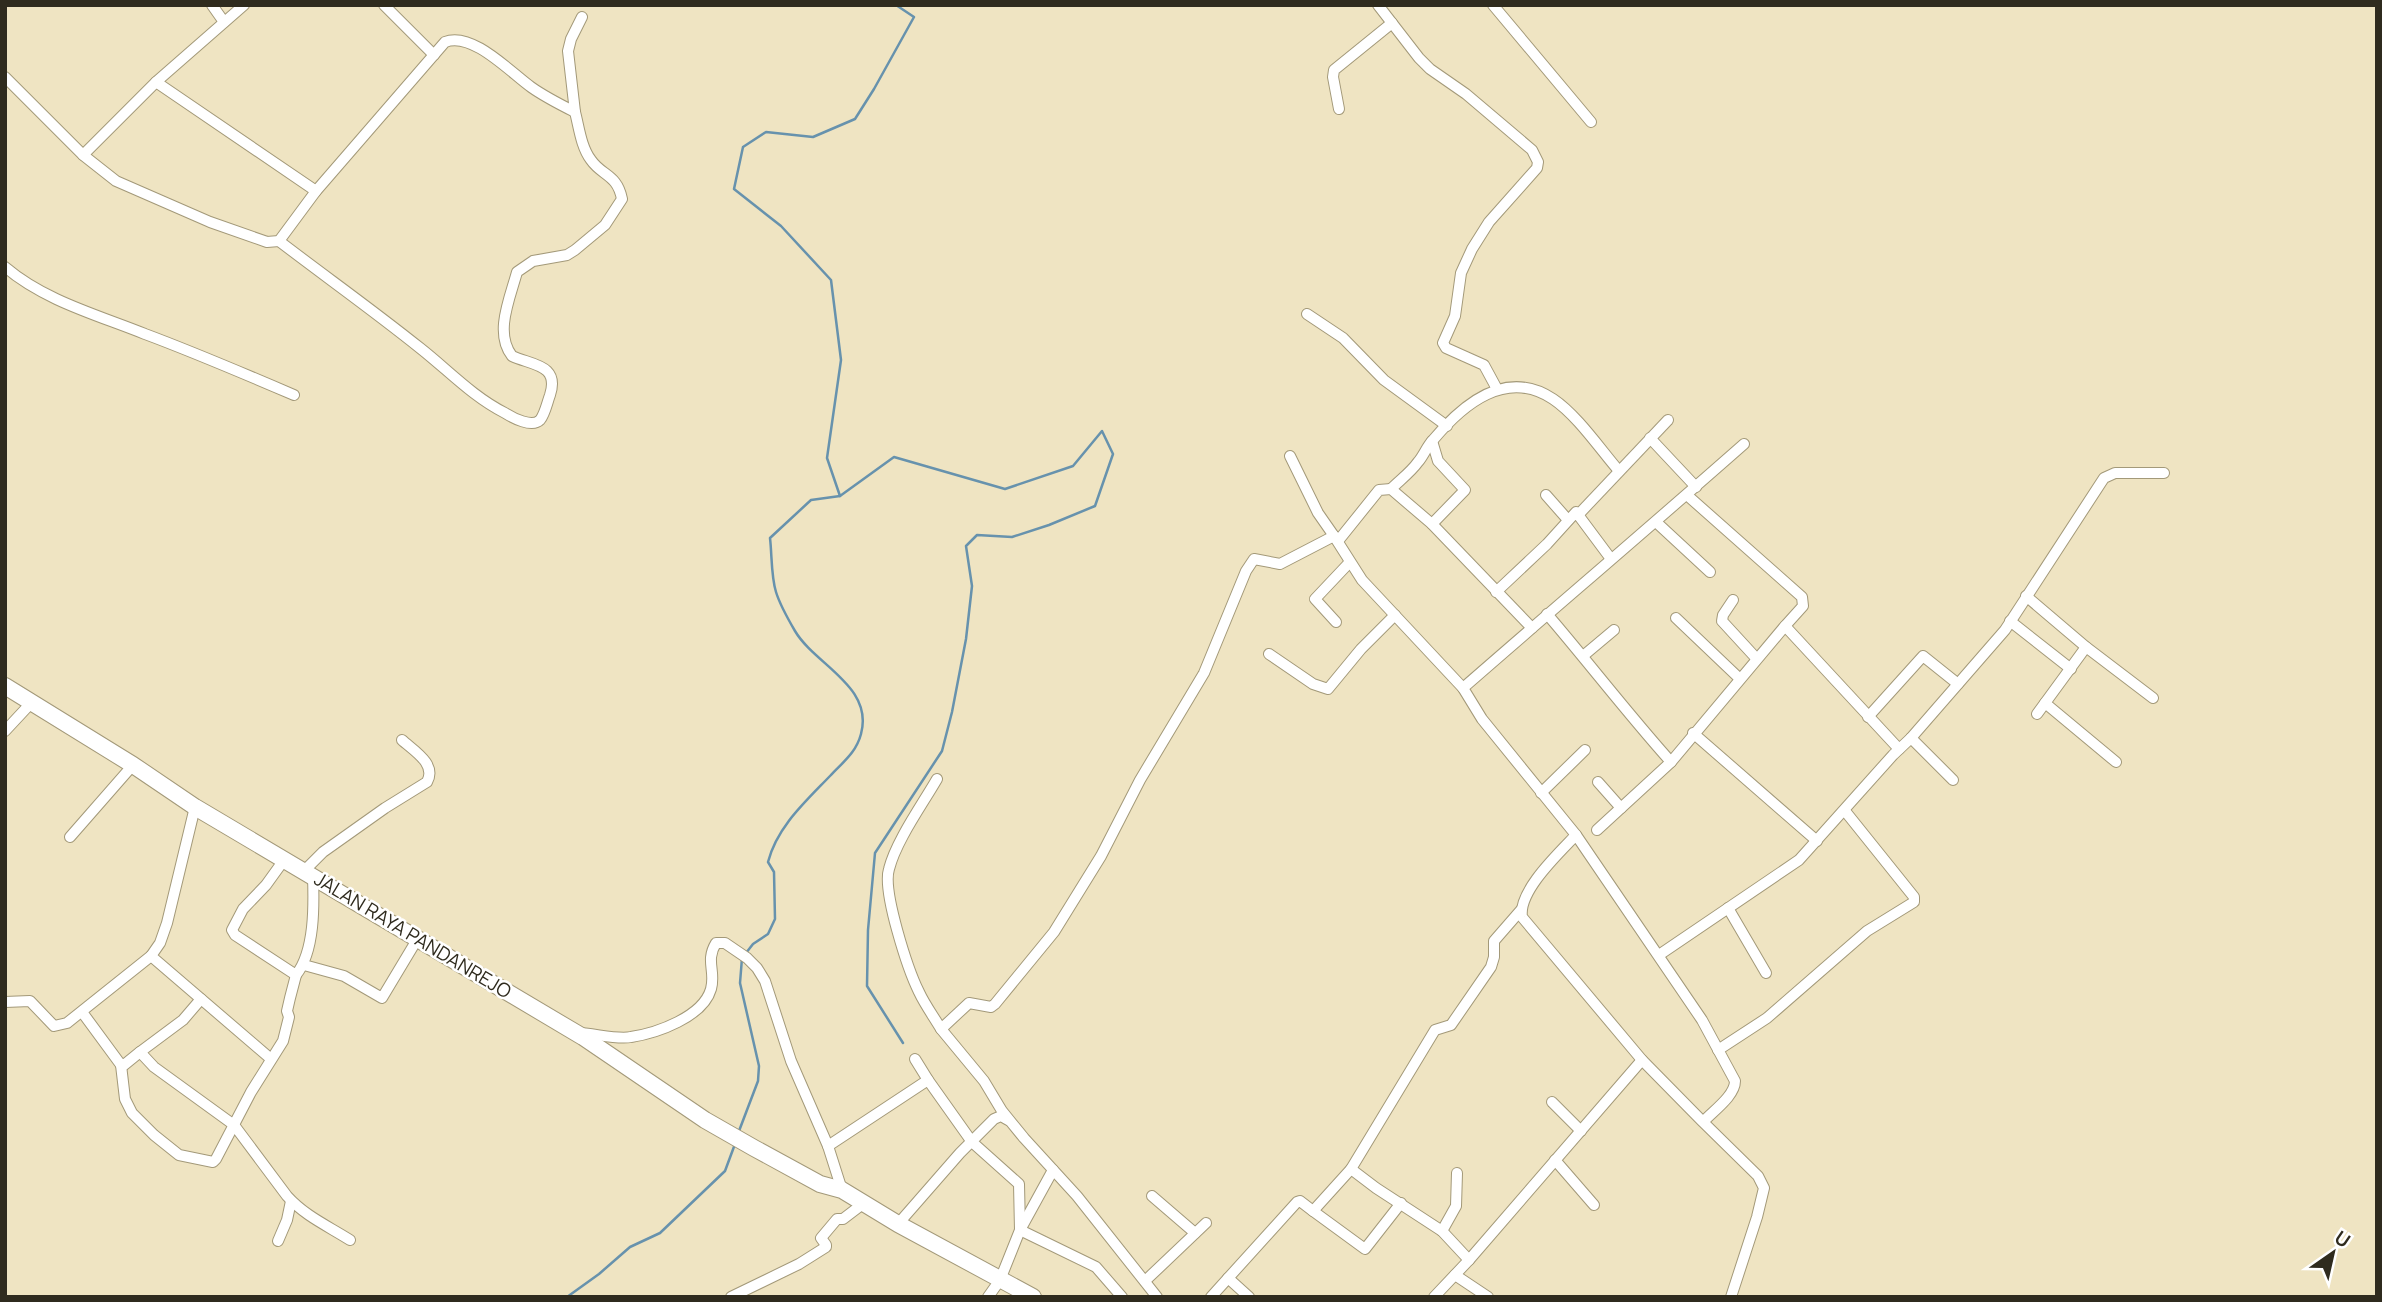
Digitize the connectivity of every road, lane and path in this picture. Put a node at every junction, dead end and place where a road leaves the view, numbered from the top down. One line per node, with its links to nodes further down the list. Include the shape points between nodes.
1 (212, 5): 7 (street)
2 (244, 5): 7 (street)
3 (384, 5): 9 (street)
4 (1378, 5): 8 (street)
5 (1493, 5): 14 (street)
6 (582, 17): 13 (street, via 568,51)
7 (224, 22): 10 (street)
8 (1392, 23): 12 (street, via 1334,70); 20 (street, via 1430,69 1496,119 1532,150 1538,162 1472,249 1461,273 1455,316 1443,343 1485,365)
9 (434, 55): 13 (street, via 445,42 457,39 497,59 548,99); 16 (street)
10 (156, 82): 15 (street); 16 (street)
11 (7, 83): 15 (street)
12 (1339, 109)
13 (575, 112): 17 (street, via 589,158 610,174 622,198 605,225 575,250 533,261 517,272 503,330 505,346 512,356 537,364 551,377 539,421 527,423 505,414 475,394)
14 (1591, 122)
15 (83, 155): 17 (street, via 116,181 164,203 267,242)
16 (316, 191): 17 (street)
17 (279, 241)
18 (5, 267): 21 (street, via 67,303)
19 (1307, 314): 23 (street, via 1343,338 1384,380)
20 (1497, 388): 23 (street, via 1467,406); 28 (street, via 1524,388 1551,398)
21 (295, 395)
22 (1668, 421): 24 (street)
23 (1447, 426): 25 (street)
24 (1650, 438): 28 (street); 31 (street)
25 (1432, 441): 30 (street, via 1417,464); 35 (street, via 1437,461 1465,492)
26 (1744, 444): 31 (street)
27 (1290, 456): 36 (street)
28 (1619, 471): 33 (street)
29 (2164, 473): 41 (street, via 2115,473 2104,478)
30 (1391, 489): 35 (street); 36 (street, via 1379,490)
31 (1692, 491): 34 (street); 48 (street, via 1802,597 1802,606)
32 (1546, 495): 33 (street)
33 (1573, 513): 37 (street); 40 (street)
34 (1656, 522): 37 (street); 39 (street)
35 (1432, 524): 40 (street)
36 (1336, 538): 38 (street); 98 (street, via 1280,564 1252,561 1204,673 1054,932 995,1004 969,1003)
37 (1611, 559): 43 (street)
38 (1349, 563): 44 (street); 47 (street, via 1315,599)
39 (1710, 572)
40 (1496, 592): 49 (street)
41 (2026, 596): 46 (street); 51 (street)
42 (1733, 600): 54 (street, via 1722,621)
43 (1547, 614): 49 (street); 53 (street)
44 (1395, 615): 52 (street, via 1328,689); 59 (street)
45 (1676, 618): 56 (street)
46 (2010, 621): 55 (street); 57 (street)
47 (1336, 622)
48 (1785, 626): 54 (street); 64 (street)
49 (1532, 628): 59 (street)
50 (1614, 630): 53 (street)
51 (2086, 647): 55 (street); 60 (street)
52 (1269, 654)
53 (1583, 656): 71 (street)
54 (1756, 658): 56 (street)
55 (2071, 669): 62 (street)
56 (1739, 678): 66 (street)
57 (1958, 684): 64 (street, via 1923,656); 67 (street)
58 (5, 686): 61 (main road, JALAN RAYA PANDANREJO)
59 (1463, 688): 77 (street)
60 (2153, 698)
61 (32, 702): 65 (street); 73 (main road, JALAN RAYA PANDANREJO)
62 (2045, 703): 63 (street); 72 (street)
63 (2037, 714)
64 (1868, 716): 69 (street)
65 (5, 732)
66 (1693, 733): 71 (street); 84 (street)
67 (1912, 738): 69 (street); 75 (street)
68 (402, 740): 86 (street, via 429,766 427,782 323,852)
69 (1899, 749): 80 (street)
70 (1585, 750): 77 (street)
71 (1671, 762): 79 (street)
72 (2116, 762)
73 (133, 765): 78 (main road, JALAN RAYA PANDANREJO); 83 (street)
74 (937, 779): 98 (street, via 887,876 894,918 918,991)
75 (1953, 780)
76 (1598, 782): 79 (street)
77 (1541, 793): 82 (street)
78 (195, 807): 85 (main road, JALAN RAYA PANDANREJO); 91 (street, via 167,923)
79 (1621, 808): 81 (street)
80 (1845, 811): 84 (street); 100 (street, via 1914,902 1857,939 1783,1005)
81 (1597, 830)
82 (1576, 835): 88 (street, via 1538,874); 90 (street)
83 (70, 838)
84 (1817, 841): 87 (street, via 1799,860)
85 (284, 860): 86 (main road, JALAN RAYA PANDANREJO); 94 (street, via 232,929)
86 (309, 873): 89 (main road, JALAN RAYA PANDANREJO); 92 (street, via 314,905)
87 (1728, 908): 90 (street); 93 (street)
88 (1521, 910): 104 (street, via 1522,917); 115 (street, via 1494,941 1492,967 1451,1025 1434,1032)
89 (418, 938): 92 (street, via 382,998 345,976); 99 (main road, JALAN RAYA PANDANREJO)
90 (1659, 955): 100 (street)
91 (151, 956): 95 (street); 97 (street)
92 (304, 965): 94 (street)
93 (1766, 973)
94 (296, 975): 102 (street, via 283,1041)
95 (201, 999): 101 (street, via 183,1020); 102 (street)
96 (5, 1002): 97 (street, via 30,1001 54,1026)
97 (82, 1013): 105 (street)
98 (941, 1029): 110 (street)
99 (575, 1033): 113 (street, via 629,1038 682,1020 711,990 709,954 720,942 747,958 765,981 791,1061); 118 (main road, JALAN RAYA PANDANREJO, via 705,1120 820,1184)
100 (1718, 1050): 108 (street, via 1736,1084)
101 (140, 1052): 105 (street); 109 (street, via 163,1075)
102 (271, 1059): 109 (street)
103 (915, 1059): 106 (street)
104 (1642, 1060): 108 (street); 111 (street)
105 (121, 1065): 109 (street, via 128,1106 179,1156 215,1161)
106 (928, 1080): 112 (street); 113 (street)
107 (1552, 1102): 111 (street)
108 (1703, 1122): 146 (street, via 1758,1176 1764,1188)
109 (234, 1125): 120 (street)
110 (1015, 1127): 112 (street, via 1002,1116); 116 (street)
111 (1581, 1132): 114 (street)
112 (975, 1139): 126 (street); 127 (street, via 1019,1184)
113 (828, 1146): 118 (street)
114 (1555, 1160): 123 (street); 132 (street)
115 (1351, 1168): 122 (street); 124 (street)
116 (1053, 1170): 127 (street); 136 (street)
117 (1457, 1173): 128 (street, via 1456,1206)
118 (842, 1189): 121 (main road, JALAN RAYA PANDANREJO)
119 (1152, 1196): 129 (street)
120 (291, 1201): 130 (street); 131 (street)
121 (864, 1203): 126 (main road, JALAN RAYA PANDANREJO); 137 (street, via 837,1219 821,1238 825,1247)
122 (1401, 1203): 124 (street, via 1365,1250); 128 (street)
123 (1594, 1205)
124 (1313, 1211): 134 (street, via 1297,1202)
125 (1206, 1223): 129 (street)
126 (898, 1224): 135 (main road, JALAN RAYA PANDANREJO)
127 (1022, 1227): 135 (street); 140 (street, via 1096,1267)
128 (1442, 1231): 132 (street)
129 (1195, 1233): 136 (street)
130 (350, 1240)
131 (278, 1241)
132 (1469, 1260): 133 (street)
133 (1455, 1275): 144 (street); 145 (street)
134 (1228, 1278): 142 (street); 143 (street)
135 (1000, 1280): 138 (street); 139 (main road, JALAN RAYA PANDANREJO)
136 (1145, 1281): 141 (street)
137 (731, 1297)
138 (988, 1297)
139 (1033, 1297)
140 (1122, 1297)
141 (1157, 1297)
142 (1212, 1297)
143 (1249, 1297)
144 (1434, 1297)
145 (1488, 1297)
146 (1731, 1297)

